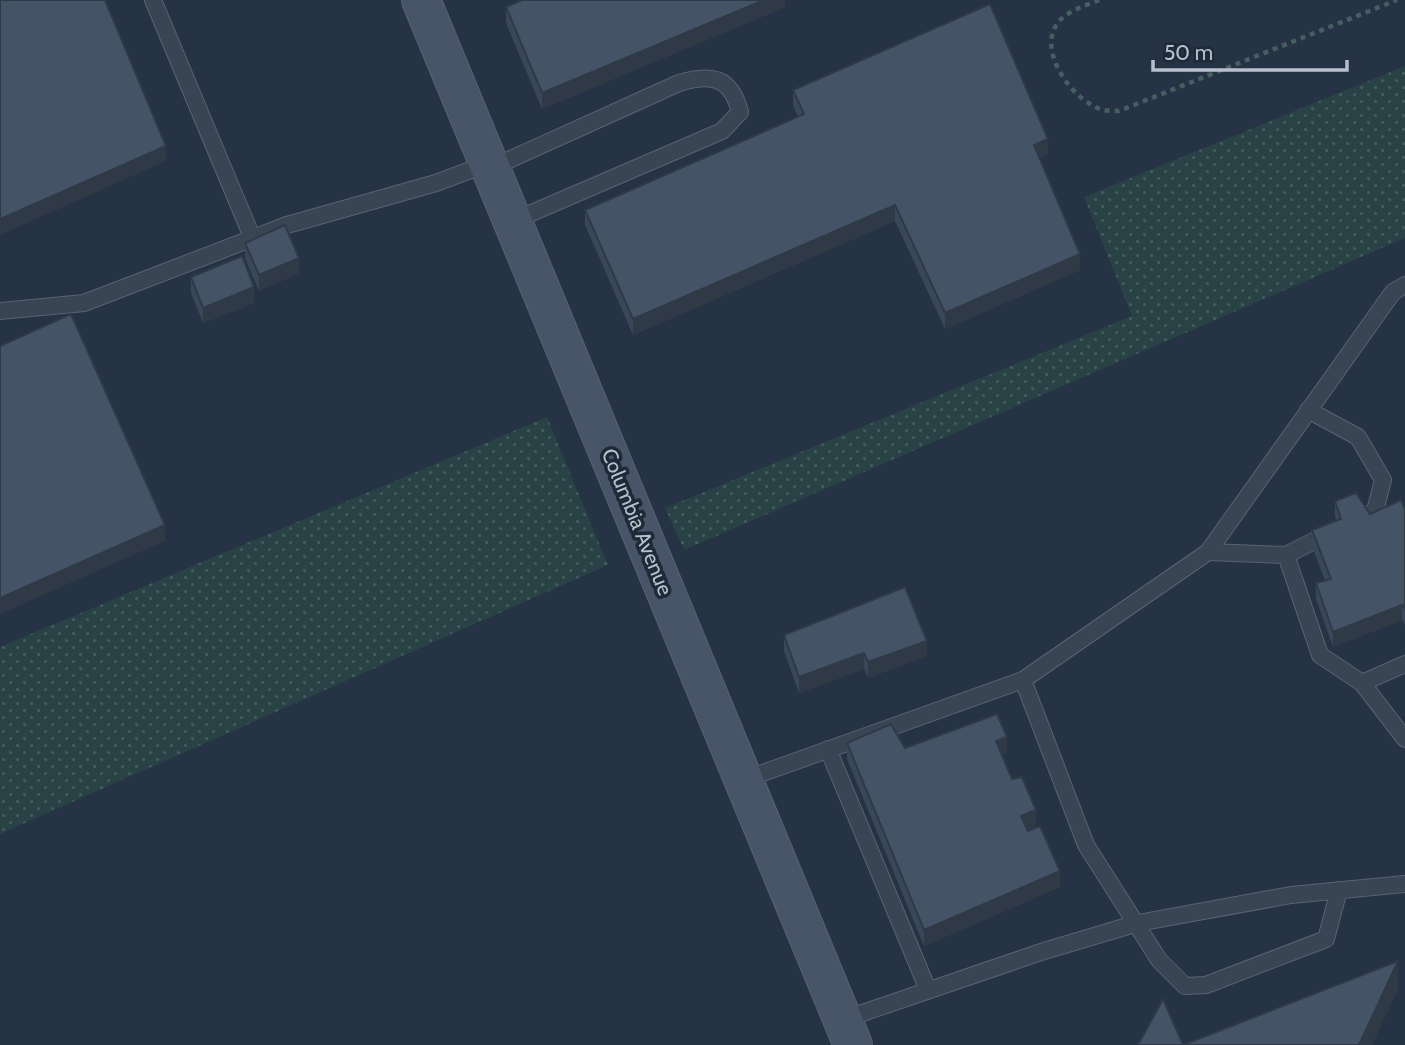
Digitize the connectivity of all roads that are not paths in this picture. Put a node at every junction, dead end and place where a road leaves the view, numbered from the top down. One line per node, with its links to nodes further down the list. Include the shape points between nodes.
1 (153, 0): 5 (lane)
2 (421, 0): 3 (street, Columbia Avenue)
3 (490, 166): 4 (street, Columbia Avenue); 4 (lane, via 696,78 724,83 736,95 740,112 722,131); 5 (lane)
4 (513, 221): 16 (street, Columbia Avenue)
5 (252, 237): 7 (lane, via 84,303)
6 (1405, 285): 8 (lane, via 1394,292)
7 (0, 311)
8 (1308, 410): 9 (lane); 10 (lane, via 1358,438 1383,480 1375,511)
9 (1208, 552): 10 (lane); 12 (lane)
10 (1286, 555): 13 (lane, via 1320,654)
11 (1405, 664): 13 (lane)
12 (1023, 680): 15 (lane); 19 (lane, via 1086,845)
13 (1362, 682): 14 (lane)
14 (1405, 739)
15 (828, 749): 16 (lane); 20 (lane)
16 (743, 780): 21 (street, Columbia Avenue)
17 (1405, 884): 18 (lane)
18 (1339, 890): 19 (lane); 19 (lane, via 1326,939 1206,985 1185,986 1160,960)
19 (1138, 923): 20 (lane)
20 (928, 990): 21 (lane)
21 (847, 1032)

